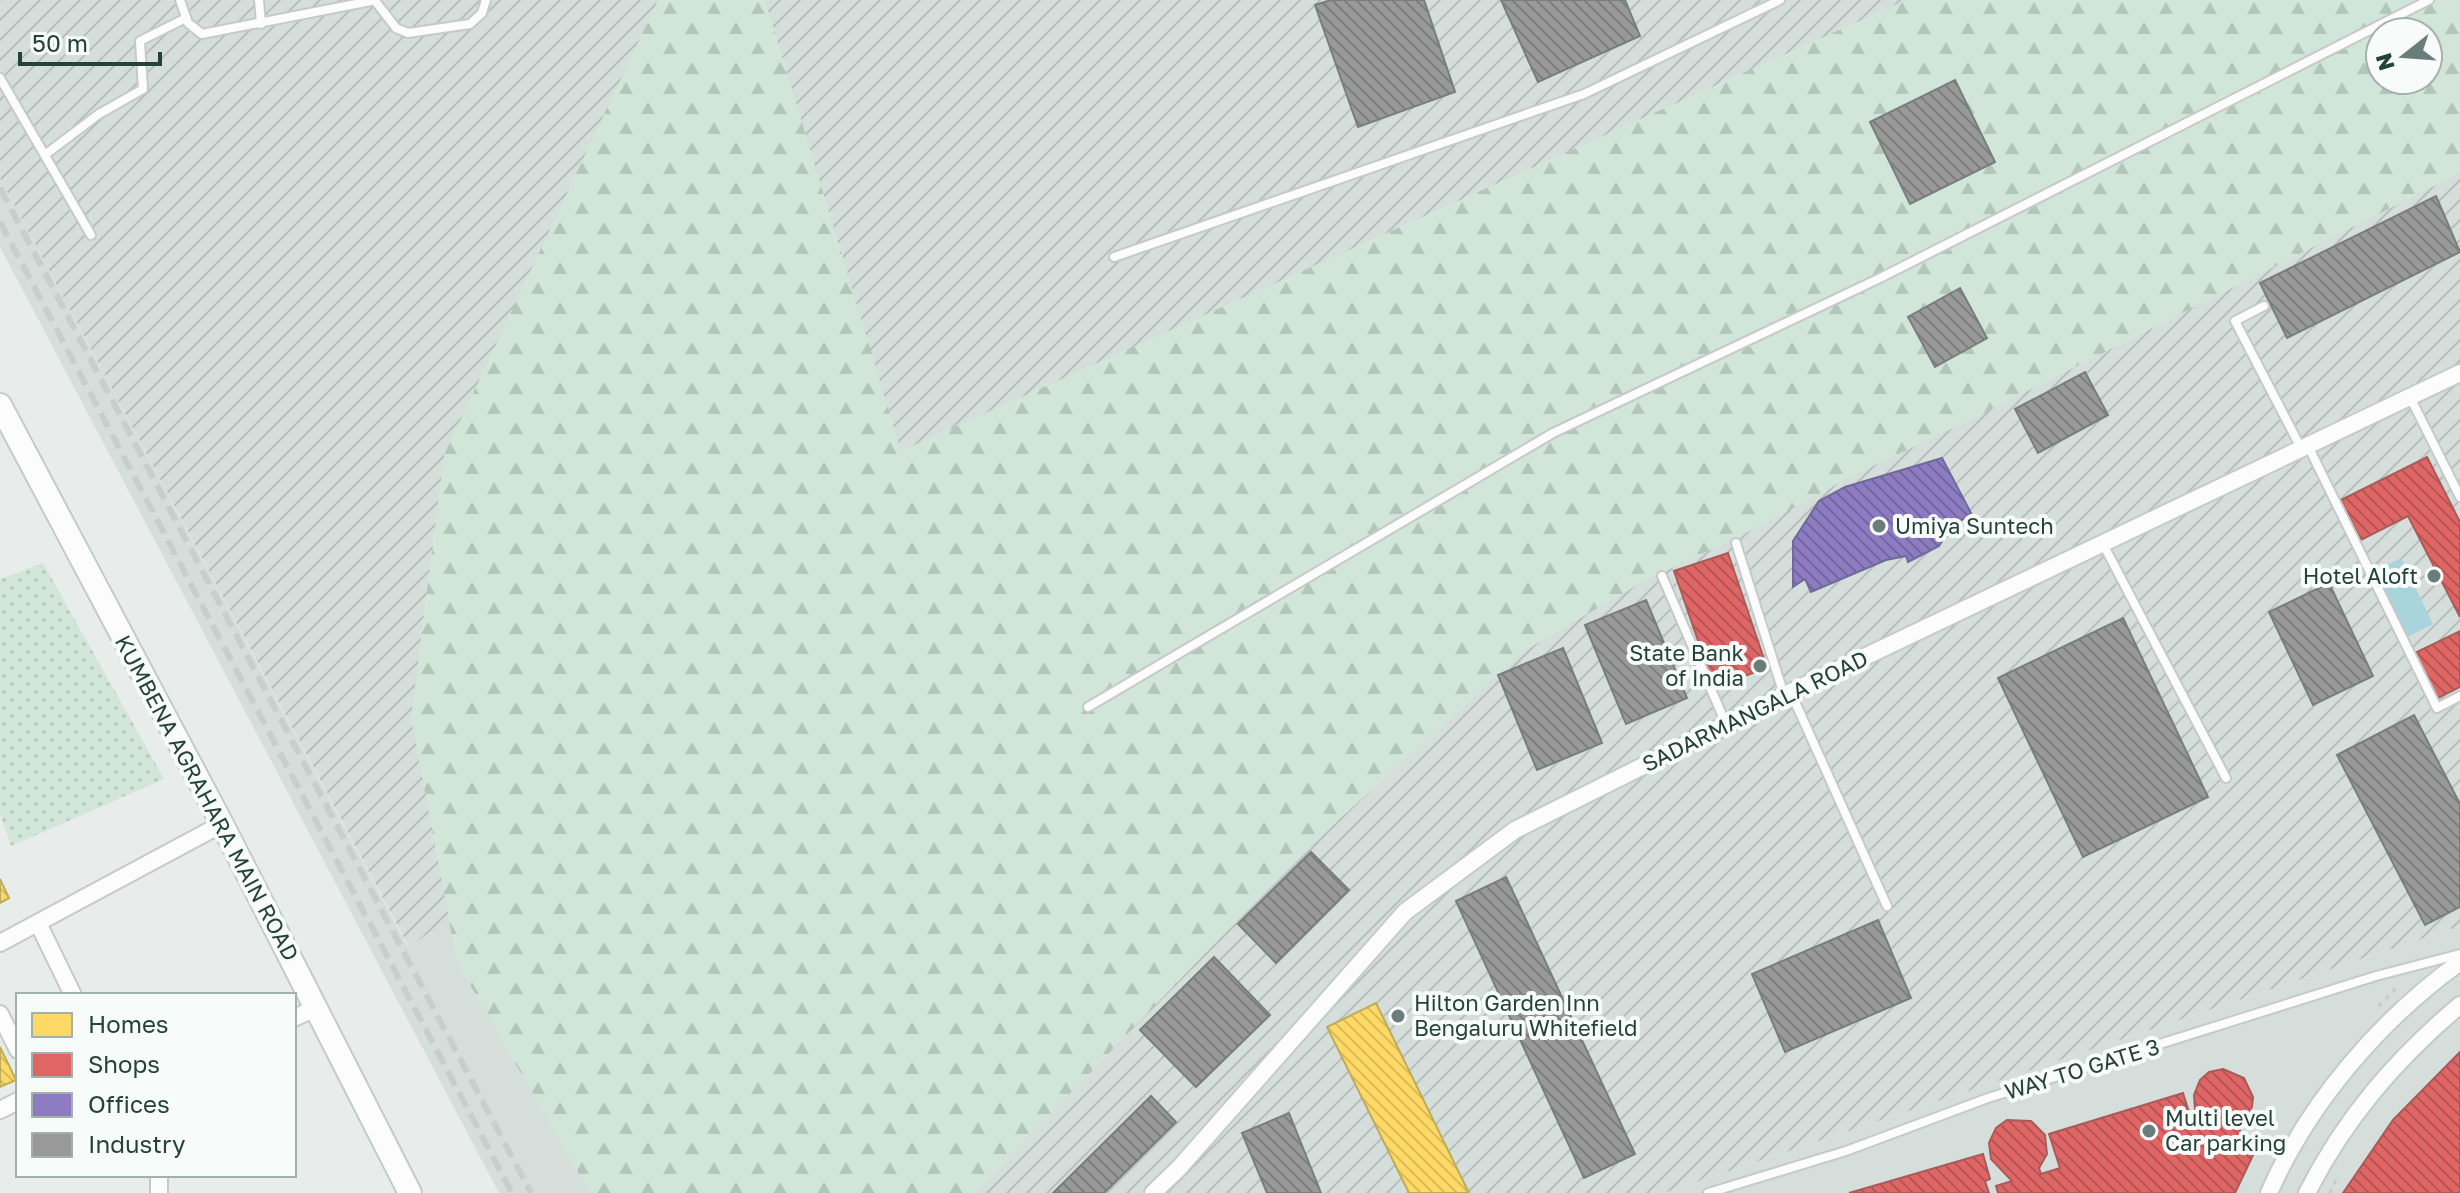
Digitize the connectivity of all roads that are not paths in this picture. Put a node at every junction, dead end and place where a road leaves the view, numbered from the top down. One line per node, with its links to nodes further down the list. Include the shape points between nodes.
1 (180, 0): 7 (lane)
2 (259, 0): 8 (lane)
3 (486, 0): 6 (lane, via 470,24 408,33 396,28)
4 (1780, 0): 12 (lane, via 1584,94)
5 (2429, 0): 24 (lane, via 1880,278 1553,433)
6 (376, 1): 8 (lane)
7 (186, 18): 8 (lane, via 191,29 202,34); 10 (lane, via 140,41 145,80 141,91 99,114)
8 (261, 24)
9 (0, 78): 10 (lane)
10 (46, 154): 11 (lane)
11 (91, 235)
12 (1114, 257)
13 (2264, 306): 17 (lane, via 2235,321)
14 (2460, 373): 15 (street, SADARMANGALA ROAD)
15 (2410, 397): 17 (street, SADARMANGALA ROAD); 18 (lane)
16 (0, 405): 27 (street, KUMBENA AGRAHARA MAIN ROAD)
17 (2305, 447): 20 (street, SADARMANGALA ROAD); 23 (lane, via 2437,708)
18 (2460, 497)
19 (1736, 543): 22 (lane)
20 (2103, 543): 22 (street, SADARMANGALA ROAD); 26 (lane)
21 (1662, 576): 25 (lane)
22 (1787, 694): 25 (street, SADARMANGALA ROAD); 28 (lane)
23 (2460, 696)
24 (1088, 707)
25 (1726, 724): 40 (street, SADARMANGALA ROAD, via 1515,830 1405,912)
26 (2226, 778)
27 (222, 824): 29 (street); 35 (street, KUMBENA AGRAHARA MAIN ROAD)
28 (1887, 906)
29 (38, 923): 30 (street); 33 (street)
30 (0, 943)
31 (2460, 954): 41 (lane, WAY TO GATE 3, via 1988,1098 1846,1151)
32 (2460, 962): 42 (street, via 2355,1058 2315,1113)
33 (72, 993)
34 (2460, 1005): 43 (street, via 2374,1088 2334,1142)
35 (316, 1008): 37 (street); 39 (street, KUMBENA AGRAHARA MAIN ROAD)
36 (0, 1014): 38 (street)
37 (296, 1017)
38 (16, 1046)
39 (410, 1193)
40 (1153, 1193)
41 (1708, 1193)
42 (2269, 1193)
43 (2307, 1193)

